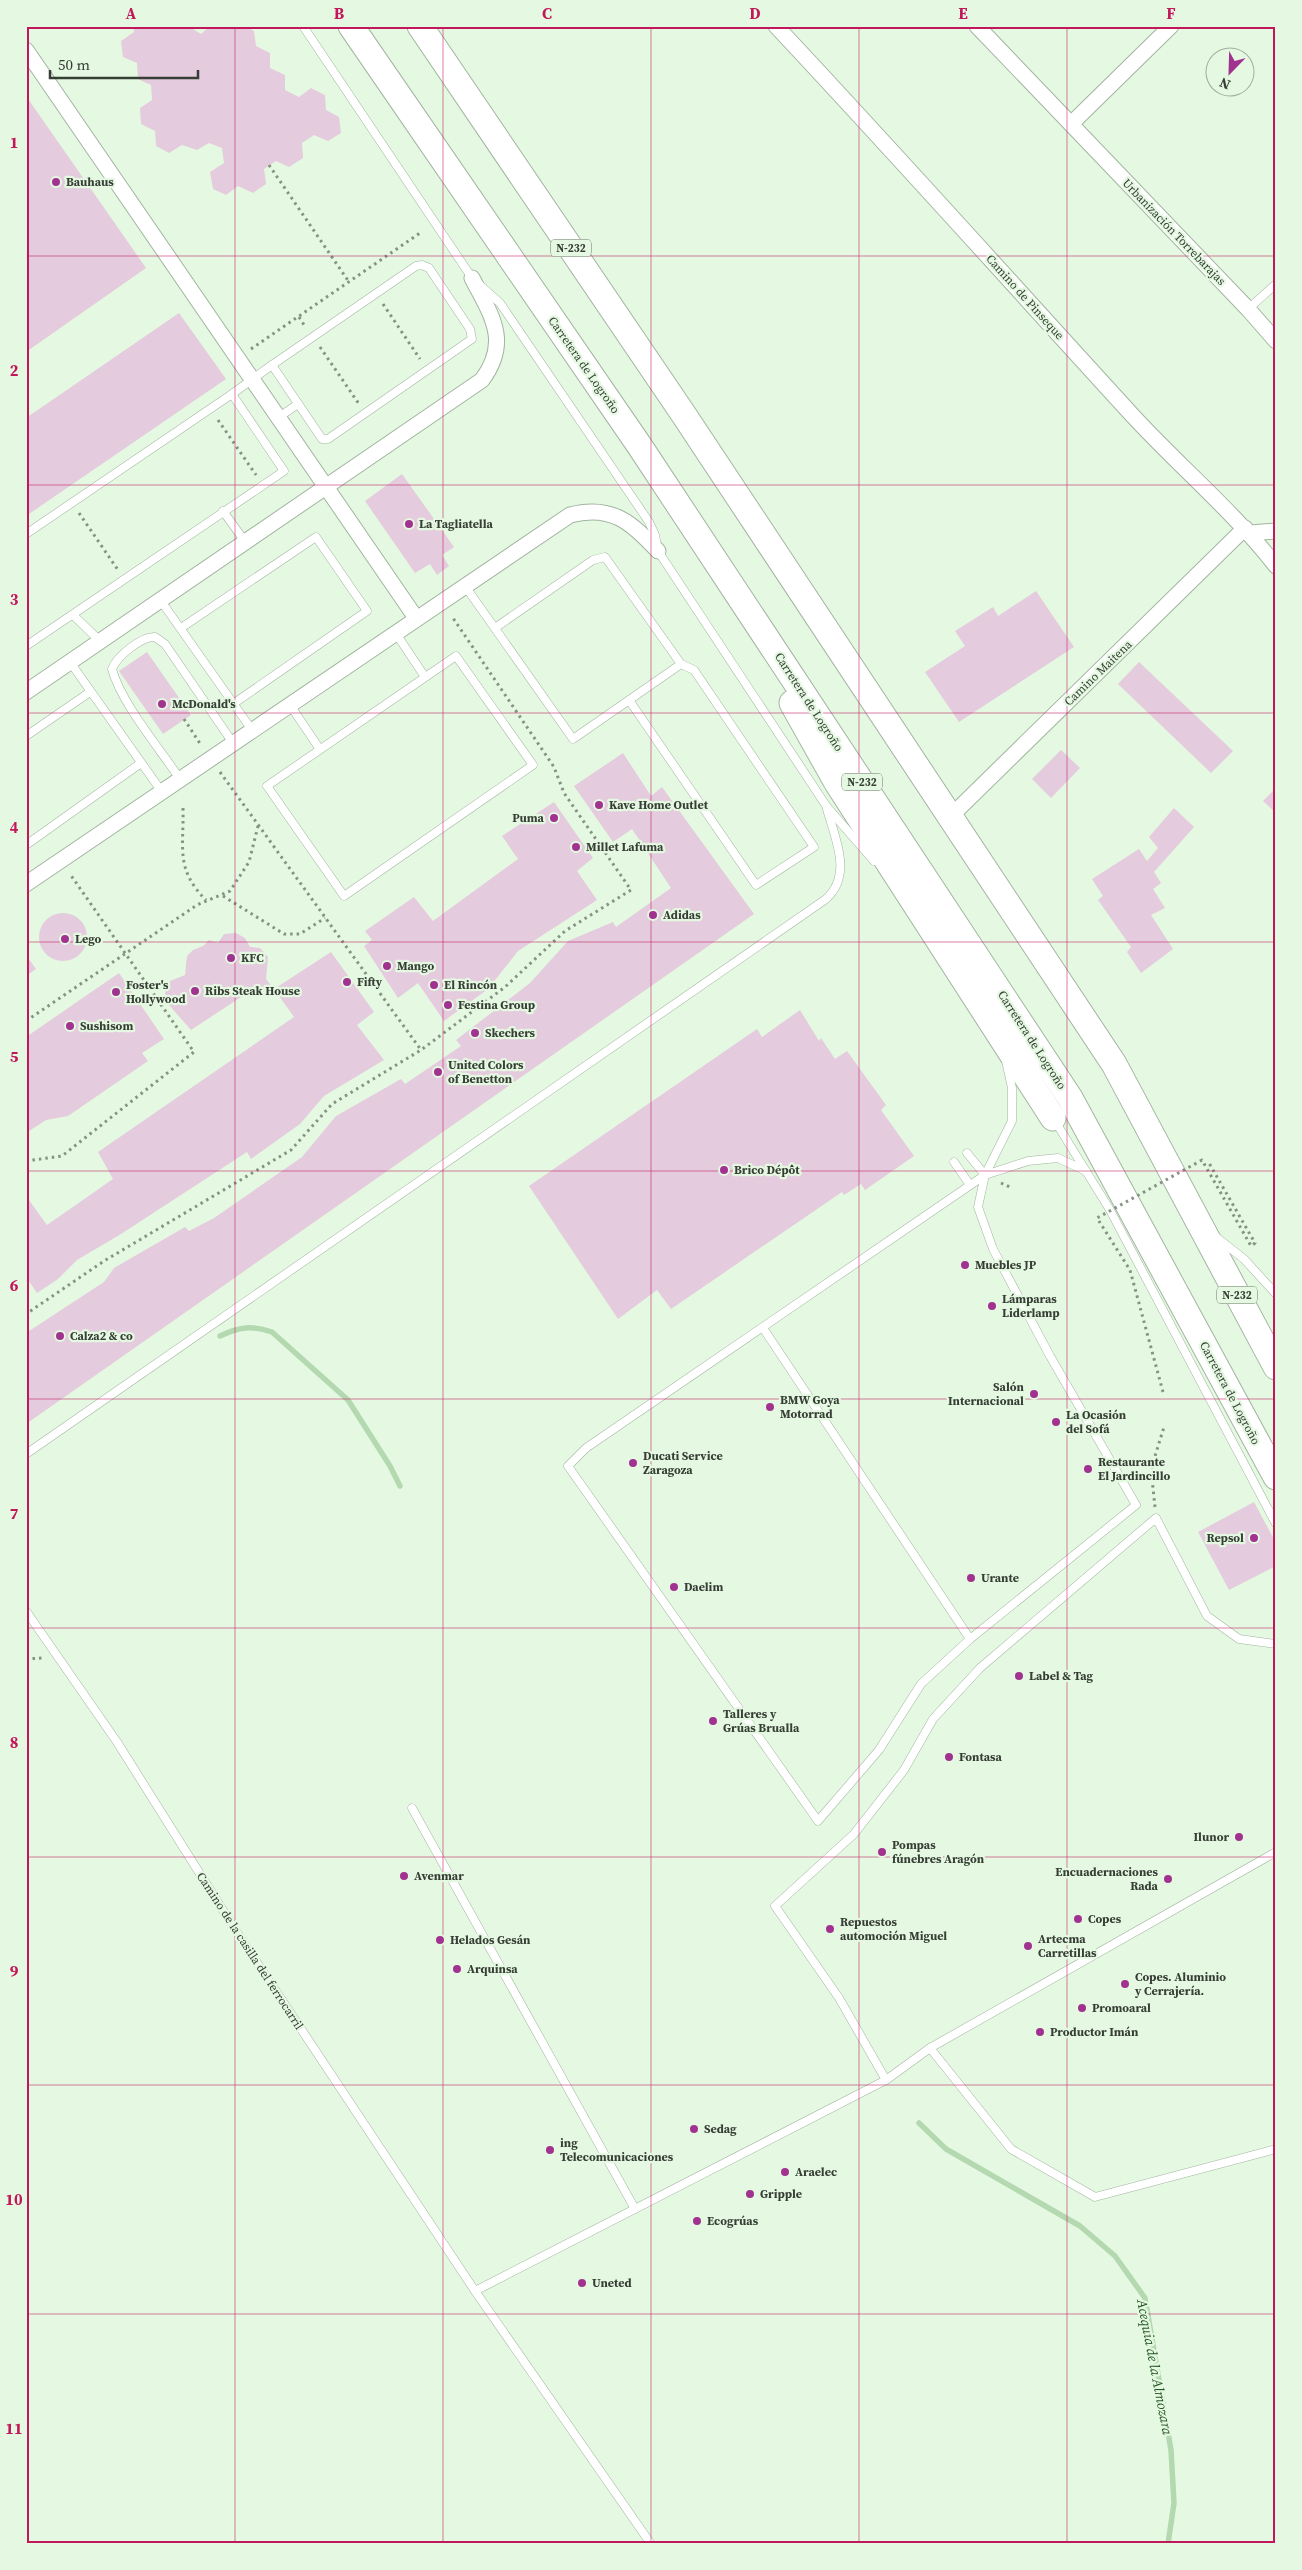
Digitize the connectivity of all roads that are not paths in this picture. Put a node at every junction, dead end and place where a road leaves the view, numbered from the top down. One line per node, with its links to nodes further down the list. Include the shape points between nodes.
1 (303, 26): 13 (lane)
2 (346, 26): 11 (highway)
3 (351, 26): 11 (highway, Carretera de Logroño / N-232)
4 (420, 26): 10 (highway, N-232)
5 (425, 26): 10 (highway)
6 (776, 26): 24 (street, Camino de Pinseque, via 915,174 1134,418)
7 (977, 26): 12 (street, Urbanización Torrebarajas)
8 (1170, 26): 12 (street)
9 (26, 50): 18 (street)
10 (458, 82): 57 (highway, N-232, via 684,415)
11 (409, 112): 40 (highway, Carretera de Logroño / N-232, via 639,444)
12 (1071, 124): 15 (street, Urbanización Torrebarajas)
13 (472, 278): 22 (street, via 497,329 496,355 490,369 482,380); 29 (lane, via 500,303 649,522)
14 (1276, 284): 15 (lane)
15 (1248, 309): 16 (street, Urbanización Torrebarajas)
16 (1276, 341)
17 (272, 365): 18 (lane); 20 (lane); 20 (lane, via 416,266 429,268 470,329 472,339 328,439 322,439)
18 (254, 379): 19 (lane); 21 (street)
19 (232, 394): 23 (lane, via 284,471); 26 (lane)
20 (298, 404): 21 (lane)
21 (279, 417): 22 (street)
22 (327, 487): 27 (street); 34 (street)
23 (223, 512): 27 (lane); 33 (lane)
24 (1248, 530): 25 (street); 28 (street, Camino de Pinseque); 57 (street, Camino Maitena)
25 (1276, 531)
26 (26, 534)
27 (246, 543): 32 (street)
28 (1269, 548): 30 (street, Camino de Pinseque)
29 (658, 551): 31 (street, via 623,519 607,513 581,512 556,522); 56 (lane)
30 (1276, 566)
31 (465, 586): 34 (street); 36 (lane)
32 (161, 601): 35 (lane); 38 (street)
33 (72, 615): 38 (lane); 39 (lane)
34 (416, 618): 37 (street)
35 (181, 628): 47 (lane); 47 (lane, via 316,537 367,611)
36 (495, 628): 42 (lane, via 593,560 605,557); 46 (lane, via 573,739)
37 (395, 632): 43 (lane); 48 (street)
38 (100, 642): 41 (street)
39 (26, 646)
40 (772, 647): 63 (highway, via 786,694 837,783); 74 (highway, Carretera de Logroño / N-232, via 1070,1098)
41 (70, 662): 44 (street); 45 (lane)
42 (681, 664): 46 (lane); 46 (lane, via 694,670 814,847 756,885)
43 (425, 677): 52 (lane); 52 (lane, via 456,656 533,765 344,896 267,786)
44 (26, 692)
45 (90, 692): 50 (lane); 53 (lane)
46 (629, 700)
47 (233, 704): 49 (lane)
48 (290, 704): 49 (street); 52 (lane)
49 (252, 730): 51 (street)
50 (26, 736)
51 (233, 743): 54 (street); 54 (lane, via 165,644 156,637 146,638 118,658 112,669 136,716)
52 (319, 748)
53 (141, 763): 55 (lane); 58 (lane)
54 (180, 779): 55 (street)
55 (162, 792): 60 (street)
56 (827, 807): 59 (lane); 73 (lane, via 842,864 835,890 826,899)
57 (950, 817): 69 (highway, N-232, via 1114,1064)
58 (26, 845)
59 (880, 870)
60 (26, 884)
61 (929, 942): 62 (lane)
62 (1005, 1058): 63 (lane); 67 (lane, via 1012,1088 1012,1121)
63 (1054, 1118): 66 (lane)
64 (966, 1153): 67 (lane)
65 (954, 1162): 68 (lane)
66 (1087, 1171): 67 (lane, via 1058,1158 1028,1161); 75 (lane)
67 (985, 1175): 68 (lane); 77 (lane, via 978,1207 993,1249 1136,1505)
68 (970, 1185): 71 (lane)
69 (1199, 1224): 70 (lane, via 1244,1259); 72 (highway, N-232)
70 (1276, 1294)
71 (763, 1328): 77 (lane); 77 (lane, via 586,1448 568,1466 818,1821 879,1750 921,1684)
72 (1276, 1367)
73 (26, 1454)
74 (1276, 1477)
75 (1276, 1524)
76 (26, 1611): 85 (lane, Camino de la casilla del ferrocarril, via 118,1742 234,1928)
77 (970, 1639)
78 (1276, 1644): 82 (lane, via 1239,1639 1207,1616 1156,1518 980,1668 933,1719 904,1770 854,1834 775,1906 839,1998)
79 (412, 1808): 84 (lane)
80 (1276, 1852): 81 (lane)
81 (930, 2048): 82 (lane); 83 (lane, via 1011,2149 1095,2197)
82 (886, 2080): 84 (lane)
83 (1276, 2149)
84 (634, 2209): 85 (lane)
85 (475, 2291): 86 (lane, Camino de la casilla del ferrocarril)
86 (651, 2544)

